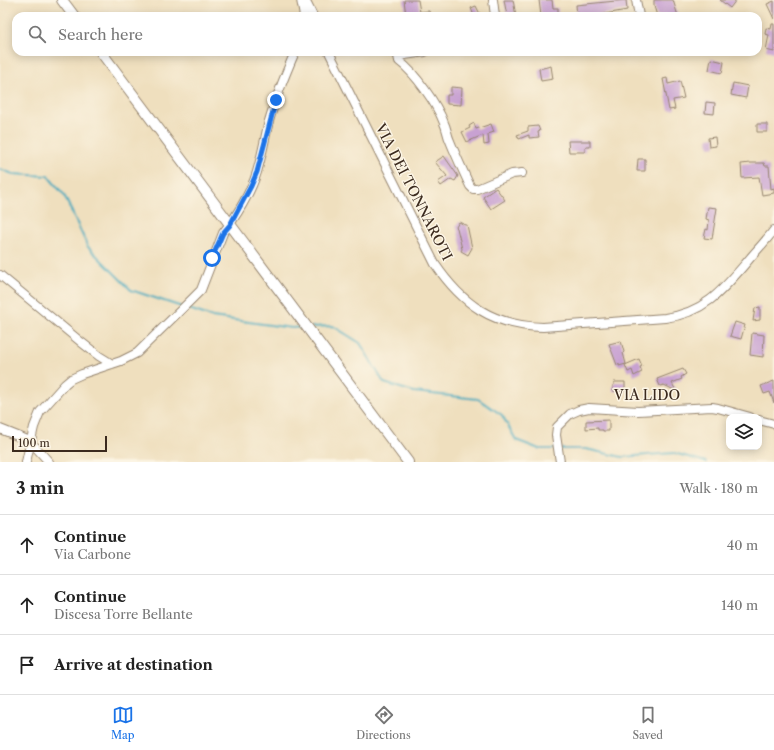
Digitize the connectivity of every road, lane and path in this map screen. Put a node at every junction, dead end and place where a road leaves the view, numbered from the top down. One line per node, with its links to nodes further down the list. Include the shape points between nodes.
1 (62, 0): 6 (main road)
2 (302, 0): 7 (street)
3 (305, 0): 8 (street)
4 (493, 0): 9 (street)
5 (636, 0): 10 (street)
6 (71, 12)
7 (304, 12)
8 (311, 12)
9 (494, 12)
10 (638, 12)
11 (103, 56): 16 (main road)
12 (292, 56): 16 (street, via 276,100 257,172)
13 (331, 56): 19 (street, VIA DEI TONNAROTI, via 435,264 466,301 490,316 511,323 543,327 679,316 702,306 719,294)
14 (398, 56): 15 (street, via 399,61 415,76 438,109 473,189)
15 (522, 172)
16 (230, 225): 21 (street, via 223,233 200,290 137,353); 32 (main road)
17 (774, 230): 19 (street, VIA DEI TONNAROTI)
18 (774, 241): 19 (street)
19 (761, 247)
20 (0, 275): 21 (street, via 81,342)
21 (112, 364): 25 (street, via 71,379 40,412)
22 (739, 414): 29 (street, VIA LIDO, via 712,407 579,410 570,414 557,427)
23 (762, 421): 24 (street)
24 (774, 424)
25 (34, 427): 27 (street, via 26,435); 28 (street)
26 (0, 429): 27 (street)
27 (21, 436): 28 (street)
28 (30, 441): 30 (street); 31 (street)
29 (560, 461)
30 (26, 462)
31 (49, 462)
32 (408, 462)

